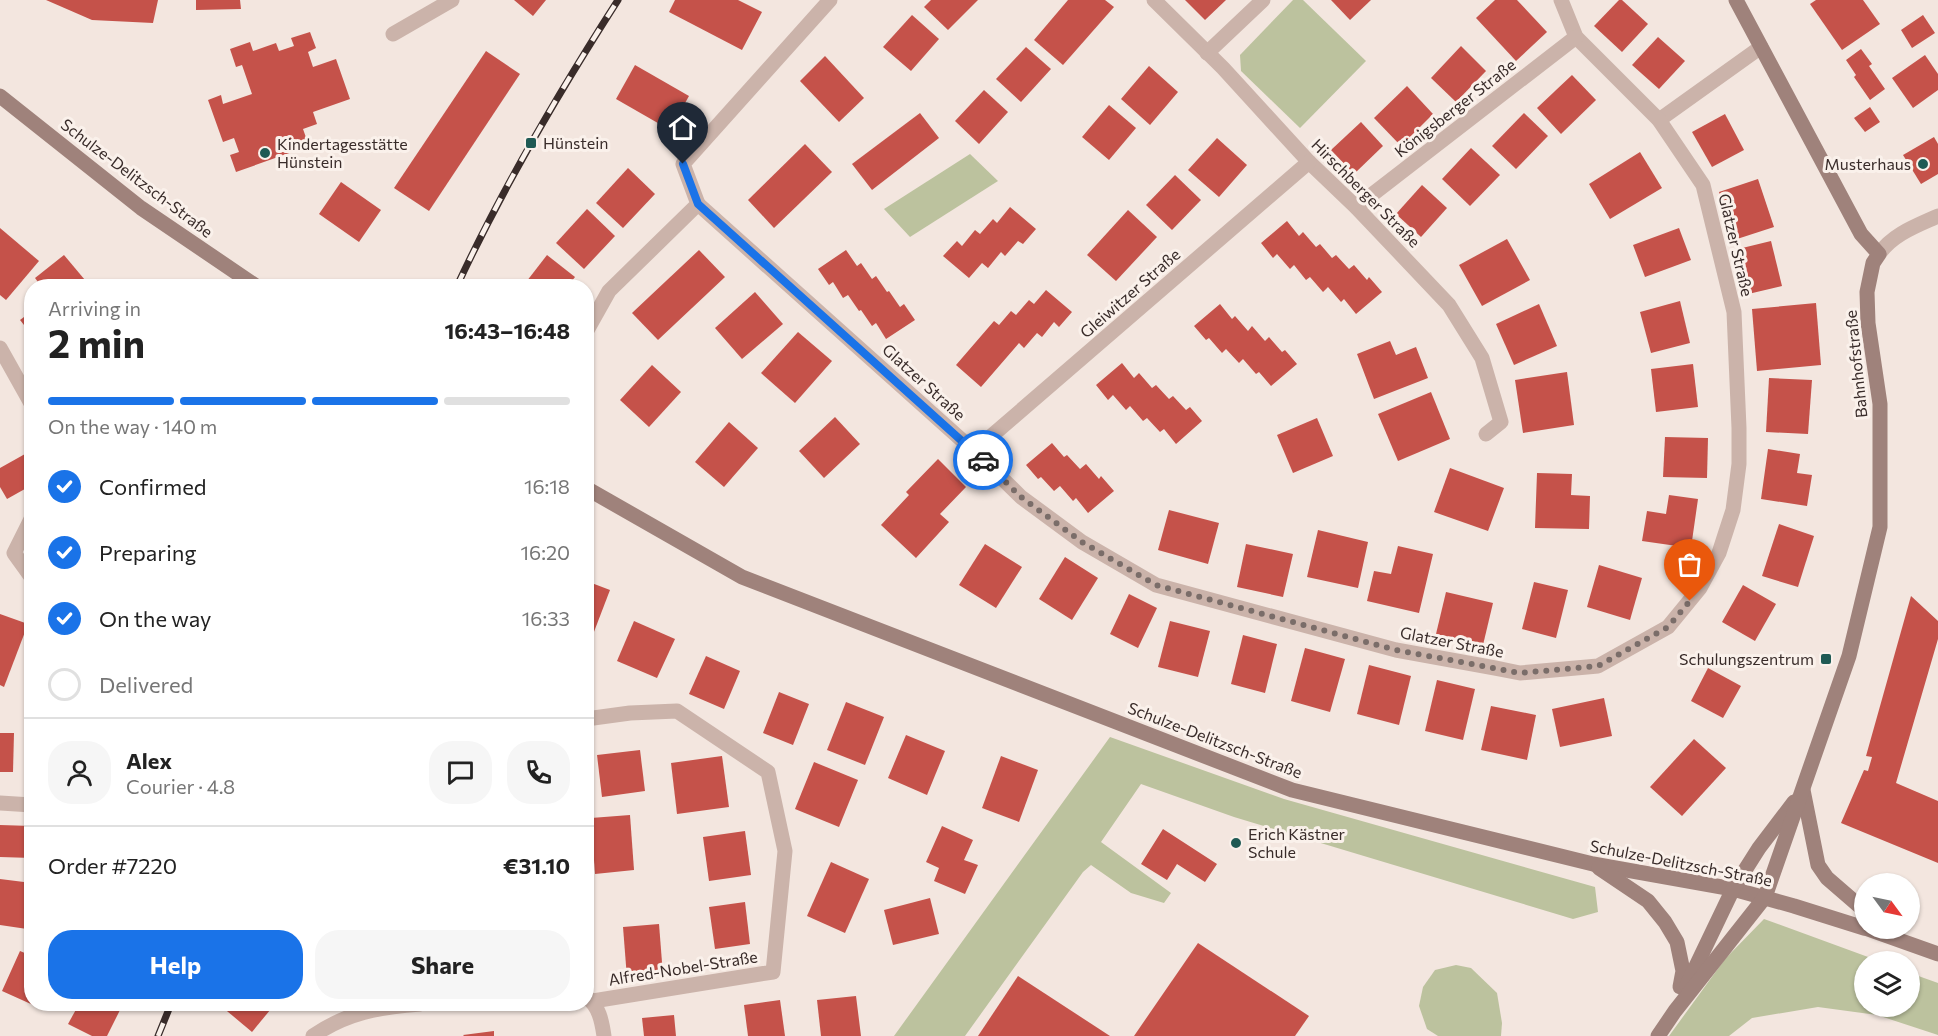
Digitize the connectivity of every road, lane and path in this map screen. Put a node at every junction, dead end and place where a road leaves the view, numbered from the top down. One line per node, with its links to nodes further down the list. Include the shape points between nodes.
1 (452, 0): 7 (street)
2 (830, 0): 14 (street, via 683,164)
3 (1154, 0): 10 (street, Hirschberger Straße)
4 (1263, 0): 10 (street)
5 (1561, 0): 8 (street)
6 (1736, 0): 9 (main road)
7 (393, 34)
8 (1576, 37): 12 (street, Glatzer Straße); 15 (street, Königsberger Straße)
9 (1761, 47): 12 (street); 17 (main road, via 1861,234)
10 (1207, 53): 13 (street, Hirschberger Straße)
11 (0, 96): 18 (main road, Schulze-Delitzsch-Straße, via 141,208)
12 (1659, 120): 23 (street, Glatzer Straße, via 1703,185 1734,312 1739,464 1733,510 1719,553 1700,588 1668,627 1598,666 1520,673 1503,670 1396,650 1156,585 1082,542 1021,497)
13 (1309, 162): 15 (street, Hirschberger Straße); 23 (street, Gleiwitzer Straße)
14 (698, 204): 19 (street, via 609,291); 23 (street, Glatzer Straße)
15 (1356, 207): 22 (street, Hirschberger Straße, via 1449,305 1482,358 1501,422)
16 (1938, 216): 17 (street, via 1904,231)
17 (1879, 254): 28 (main road, Bahnhofstraße, via 1867,292 1880,405 1880,527 1849,656)
18 (246, 279)
19 (594, 318)
20 (0, 348): 21 (street)
21 (24, 391)
22 (1486, 434)
23 (974, 452)
24 (594, 493): 31 (main road, Schulze-Delitzsch-Straße, via 742,577 1292,790)
25 (24, 533): 26 (street, via 14,553)
26 (24, 567)
27 (594, 718): 39 (street, Alfred-Nobel-Straße, via 677,711 718,737 768,772 785,851 773,972)
28 (1803, 790): 32 (main road); 33 (main road, Bahnhofstraße); 34 (main road, via 1818,865)
29 (0, 803): 30 (street)
30 (24, 804)
31 (1593, 864): 32 (main road, Schulze-Delitzsch-Straße); 42 (main road, via 1648,901 1677,942 1683,971)
32 (1733, 889): 33 (main road, Schulze-Delitzsch-Straße); 42 (main road)
33 (1765, 897): 35 (main road, Schulze-Delitzsch-Straße); 42 (main road, Bahnhofstraße)
34 (1854, 901)
35 (1854, 925)
36 (1899, 939): 37 (main road, Schulze-Delitzsch-Straße)
37 (1902, 940): 38 (main road, Schulze-Delitzsch-Straße)
38 (1938, 954)
39 (594, 998)
40 (594, 1006): 44 (street, via 603,1023)
41 (365, 1011): 43 (street, via 332,1023)
42 (1675, 1011): 45 (main road)
43 (313, 1036)
44 (604, 1036)
45 (1658, 1036)

